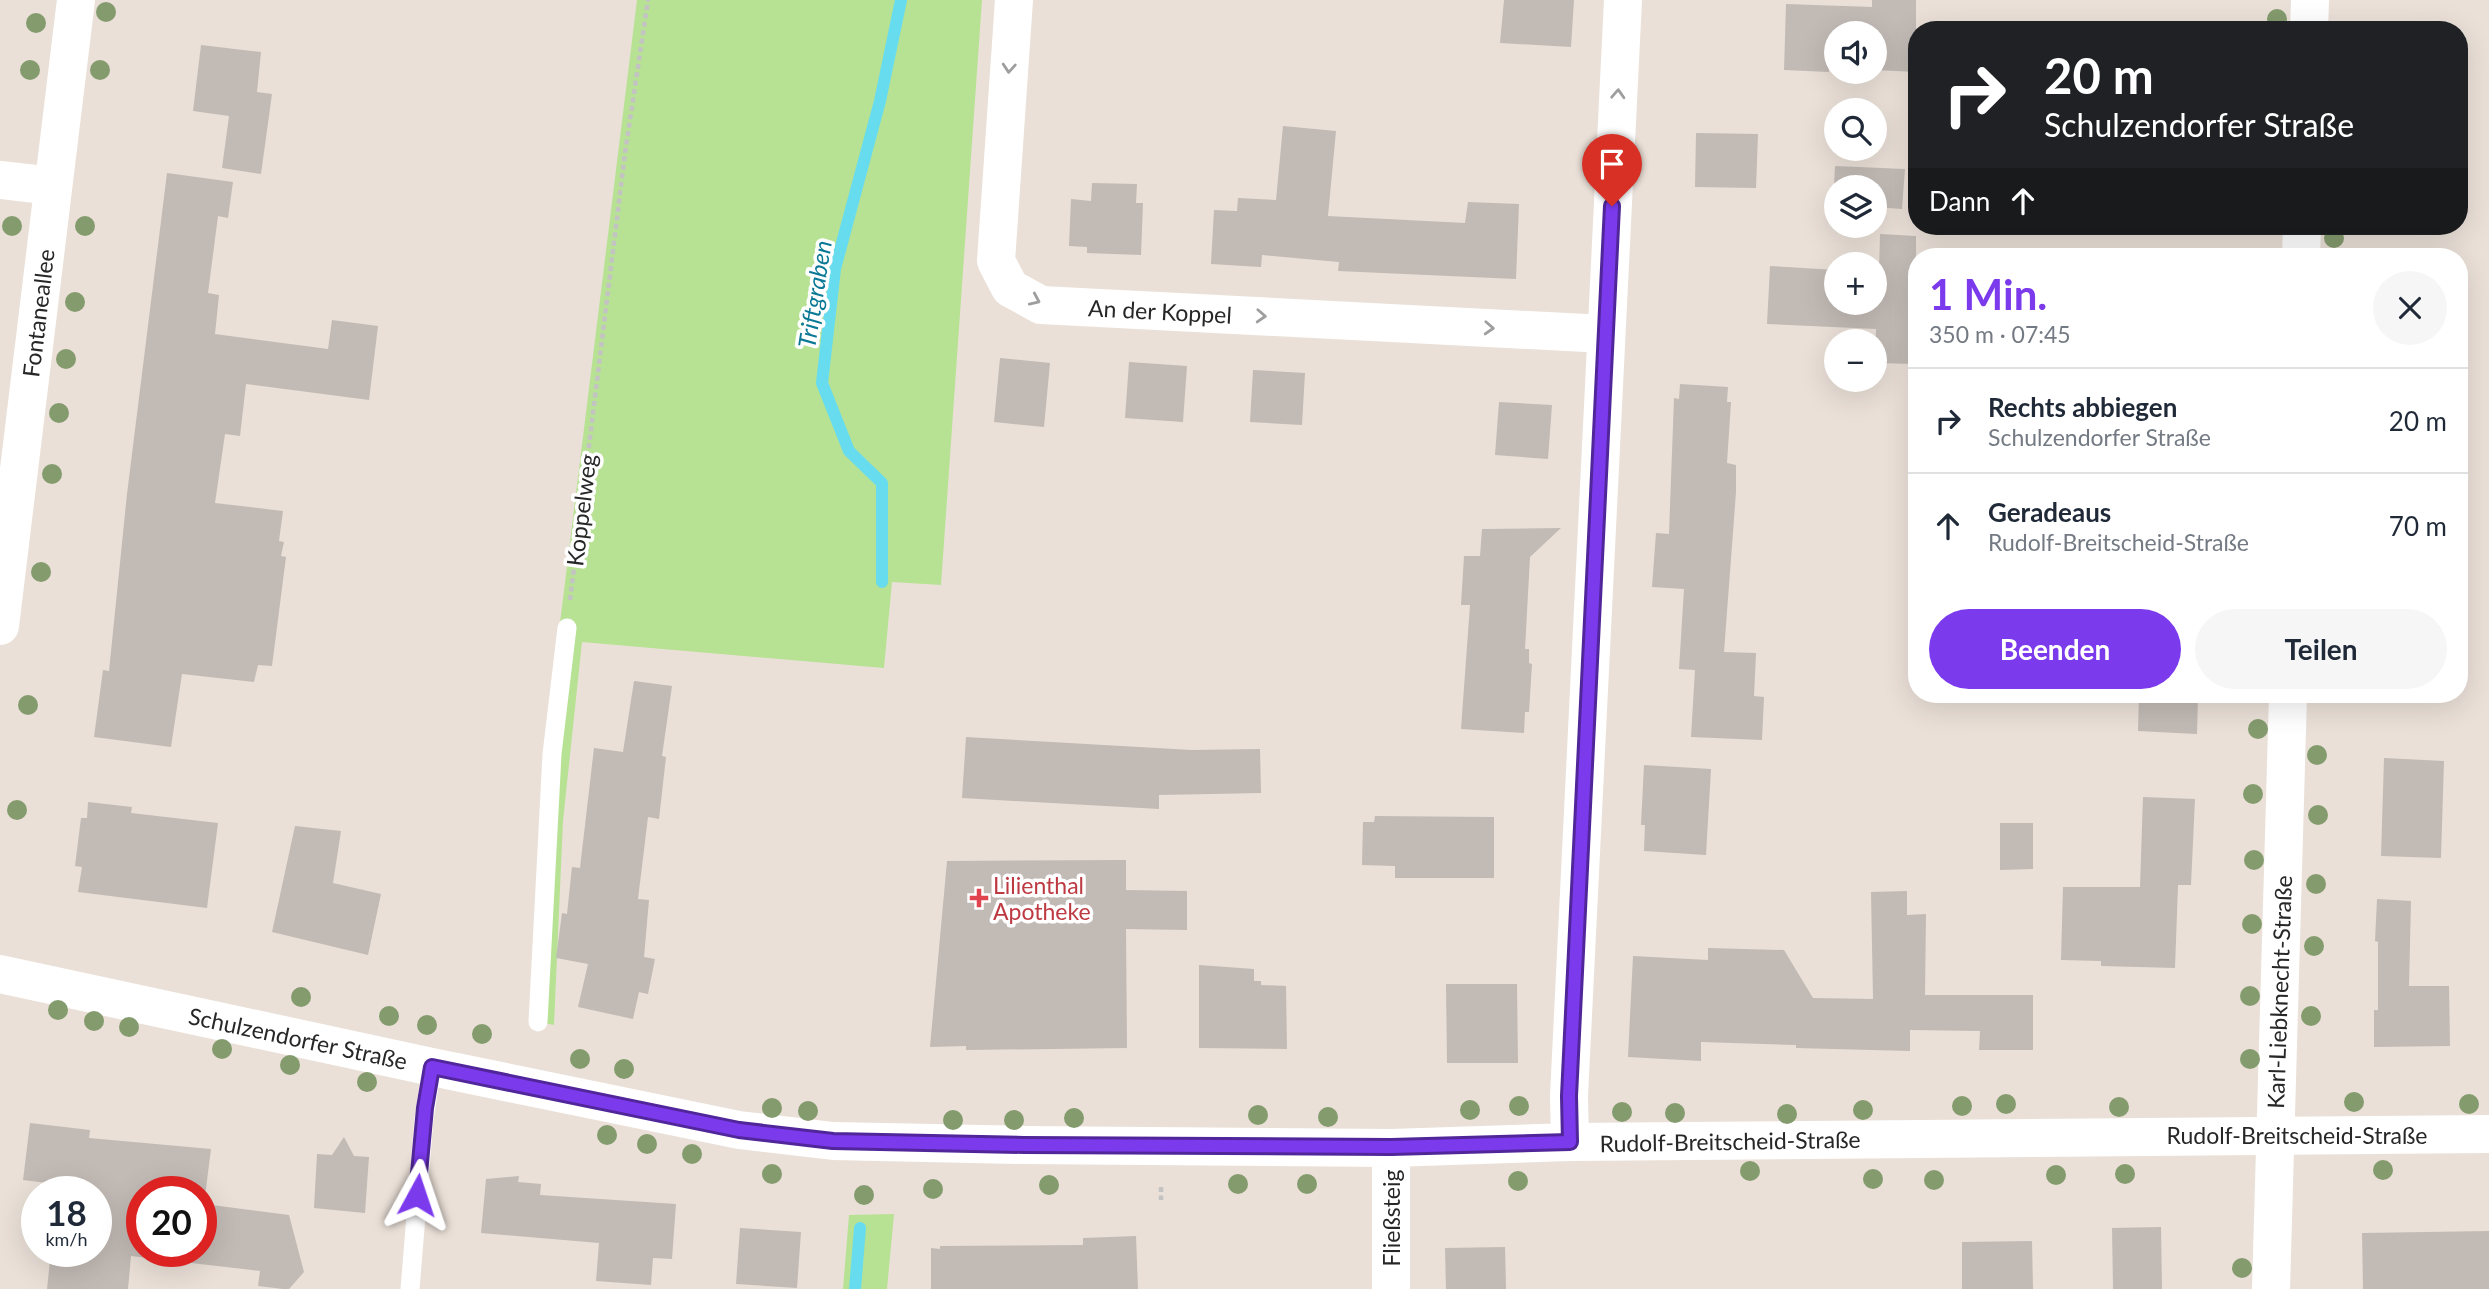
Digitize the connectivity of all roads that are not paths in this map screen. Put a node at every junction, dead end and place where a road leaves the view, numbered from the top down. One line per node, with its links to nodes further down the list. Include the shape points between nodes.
1 (76, 0): 7 (street, Fontaneallee)
2 (1014, 0): 8 (street, An der Koppel, one-way to 8, via 996,261 1010,288 1041,305)
3 (1623, 0): 8 (street, one-way to 3)
4 (2310, 0): 5 (street)
5 (2309, 21)
6 (0, 180): 7 (street)
7 (54, 186): 9 (street, Fontaneallee)
8 (1605, 334): 18 (street)
9 (0, 626)
10 (567, 628): 13 (lane, via 551,754)
11 (2288, 703): 16 (street, Karl-Liebknecht-Straße)
12 (0, 974): 14 (street, Schulzendorfer Straße)
13 (538, 1022)
14 (432, 1067): 17 (street, Schulzendorfer Straße, via 739,1130); 20 (lane)
15 (2489, 1133): 16 (street, Rudolf-Breitscheid-Straße)
16 (2274, 1136): 18 (street, Rudolf-Breitscheid-Straße); 22 (street, Karl-Liebknecht-Straße)
17 (844, 1141): 19 (street, Rudolf-Breitscheid-Straße)
18 (1570, 1142): 19 (street, Rudolf-Breitscheid-Straße)
19 (1391, 1147): 21 (street, Fließsteig)
20 (410, 1289)
21 (1391, 1289)
22 (2271, 1289)

